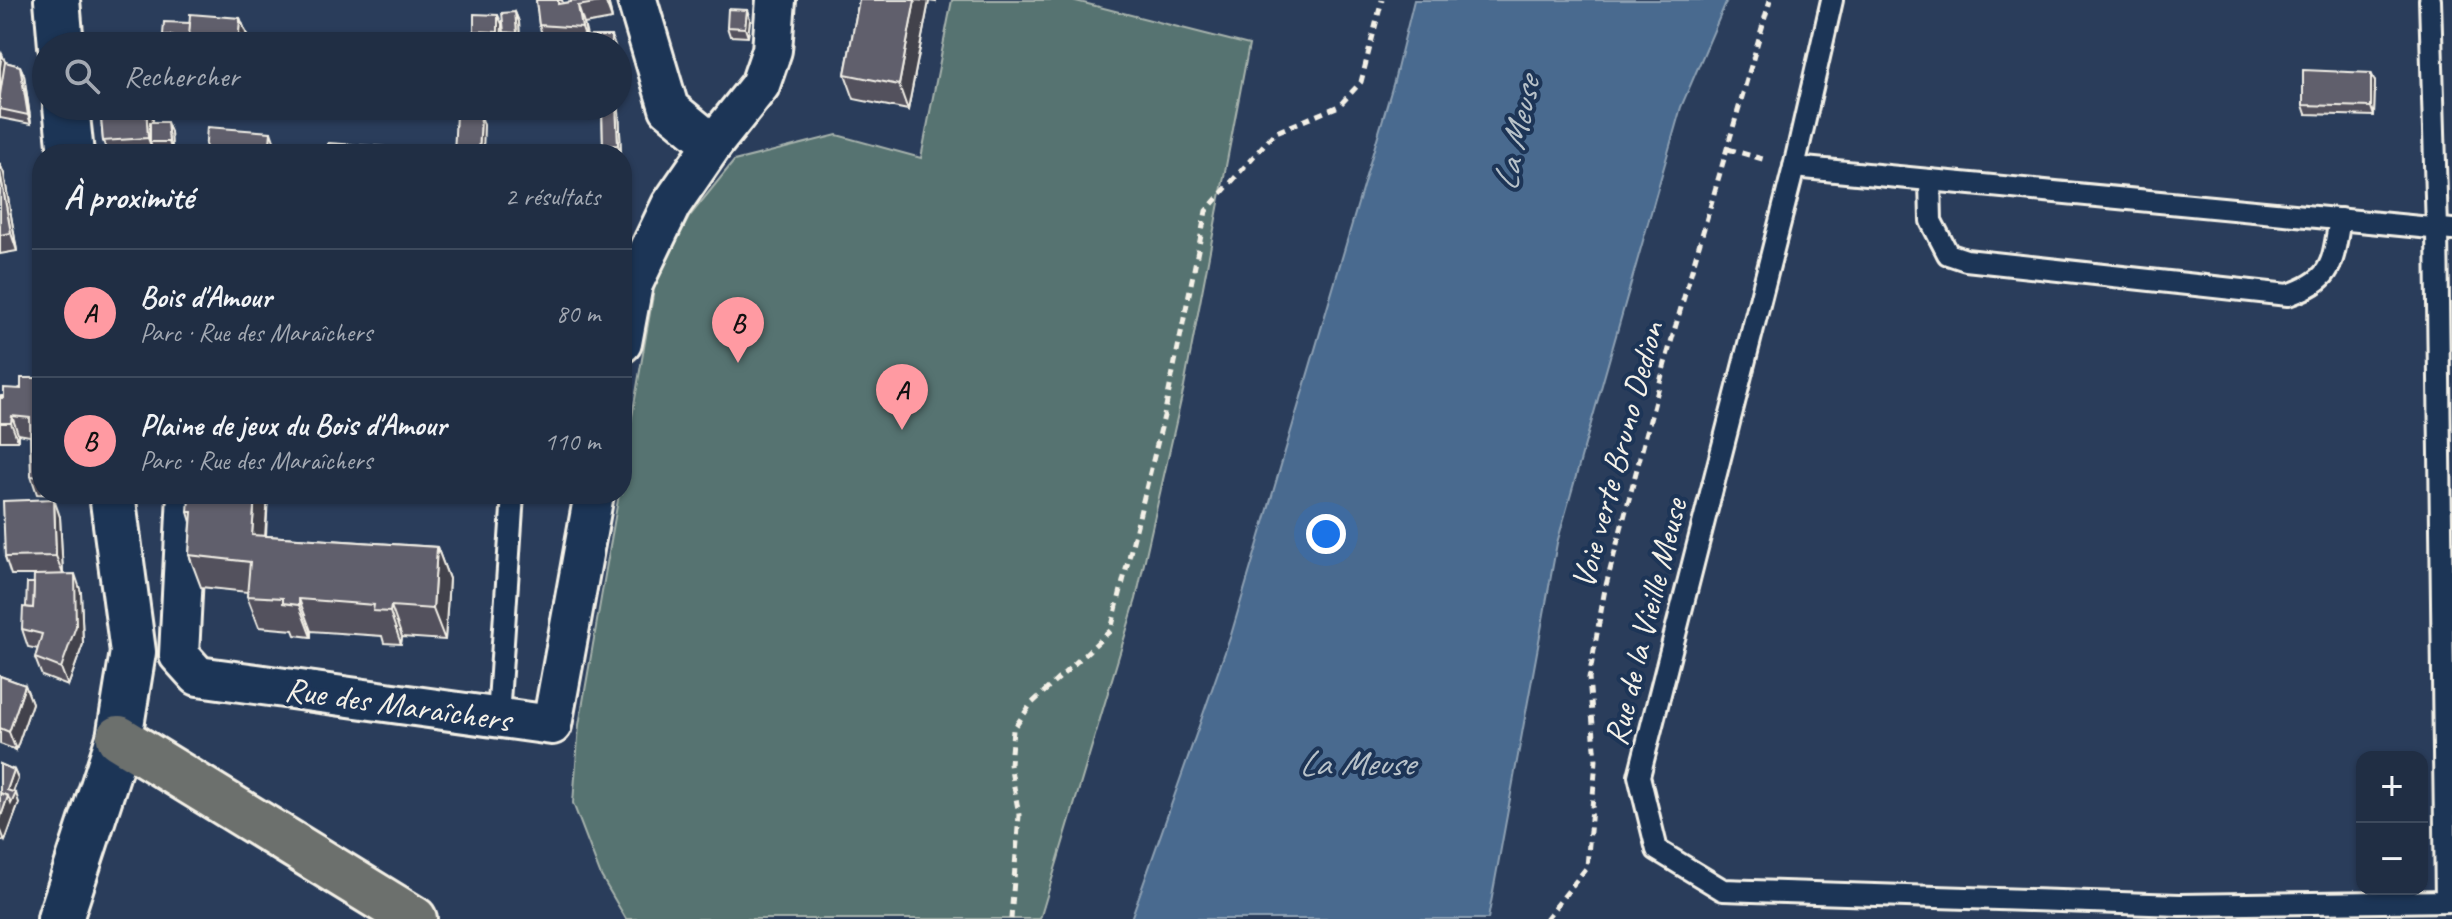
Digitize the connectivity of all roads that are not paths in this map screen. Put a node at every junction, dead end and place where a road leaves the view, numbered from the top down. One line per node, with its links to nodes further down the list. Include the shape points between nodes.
1 (57, 0): 6 (main road)
2 (637, 0): 9 (street, via 669,108)
3 (776, 0): 9 (street, via 772,50 760,85)
4 (1832, 0): 10 (lane, Rue de la Vieille Meuse)
5 (2430, 0): 13 (lane)
6 (60, 32)
7 (67, 120): 8 (main road)
8 (70, 144)
9 (713, 144): 14 (street)
10 (1794, 167): 11 (lane); 21 (lane, Rue de la Vieille Meuse, via 1639,776 1657,850 1723,890 2180,905)
11 (1930, 180): 12 (lane); 12 (lane, via 1931,221 1948,254 1966,260 2288,295 2316,285 2331,267)
12 (2340, 219): 13 (lane)
13 (2445, 229): 21 (lane)
14 (632, 275)
15 (113, 504): 20 (main road, via 133,652)
16 (187, 504): 19 (street, Rue des Maraîchers, via 179,655 198,676)
17 (512, 504): 19 (lane)
18 (592, 504): 19 (street, Rue des Maraîchers, via 552,725)
19 (498, 717)
20 (119, 738): 22 (main road); 23 (highway)
21 (2449, 901)
22 (63, 913)
23 (414, 919)

